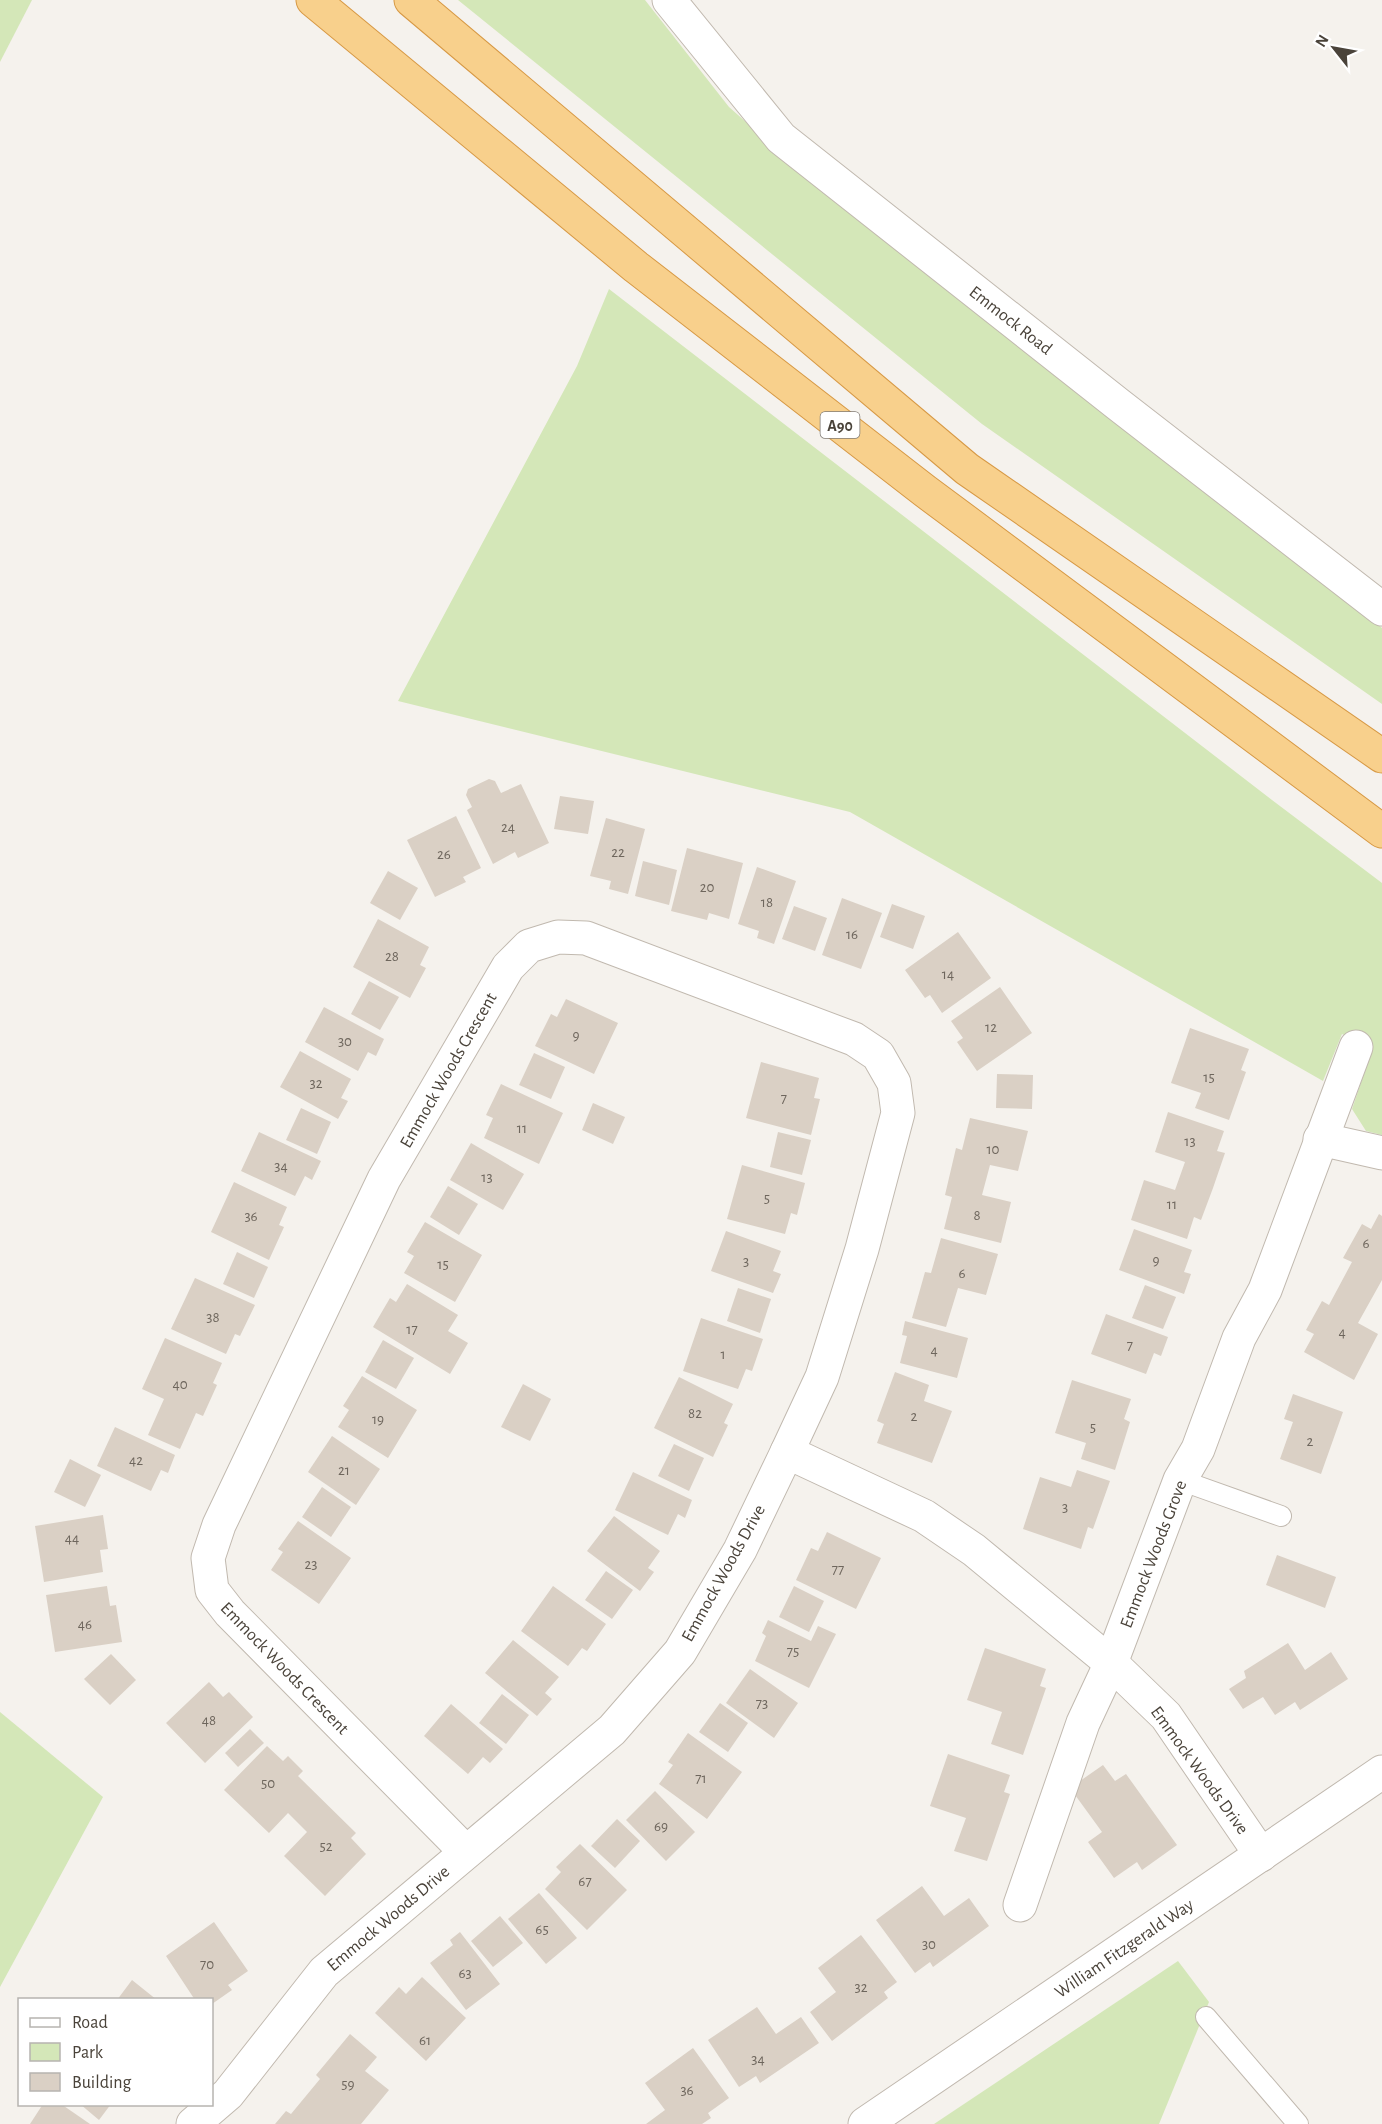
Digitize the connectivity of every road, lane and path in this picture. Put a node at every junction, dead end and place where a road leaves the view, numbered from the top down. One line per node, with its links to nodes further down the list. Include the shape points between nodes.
1 (313, 0): 6 (highway, A90, via 636,267 925,492)
2 (411, 0): 5 (highway, A90, via 967,469)
3 (669, 0): 4 (street, Emmock Road, via 781,138)
4 (1382, 609)
5 (1382, 756)
6 (1382, 831)
7 (1356, 1047): 8 (street, Emmock Woods Grove)
8 (1320, 1139): 9 (street); 11 (street, Emmock Woods Grove, via 1265,1290 1239,1338 1198,1449)
9 (1382, 1153)
10 (787, 1452): 13 (street, Emmock Woods Drive, via 924,1516 974,1550); 15 (street, Emmock Woods Drive, via 740,1550 680,1652 612,1730); 15 (street, Emmock Woods Crescent, via 822,1377 862,1249 898,1113 894,1083 878,1055 855,1039 586,938 558,937 529,946 508,967 384,1179 219,1525 208,1558 212,1590 230,1613)
11 (1180, 1480): 12 (lane); 13 (street, Emmock Woods Grove)
12 (1281, 1516)
13 (1111, 1663): 16 (street, Emmock Woods Drive, via 1166,1716); 17 (street, Emmock Woods Grove, via 1083,1723)
14 (1382, 1772): 16 (street, William Fitzgerald Way)
15 (466, 1852): 19 (street, Emmock Woods Drive, via 324,1972 228,2094)
16 (1261, 1855): 20 (street, William Fitzgerald Way)
17 (1020, 1905)
18 (1206, 2017): 21 (lane)
19 (193, 2124)
20 (865, 2124)
21 (1298, 2124)

